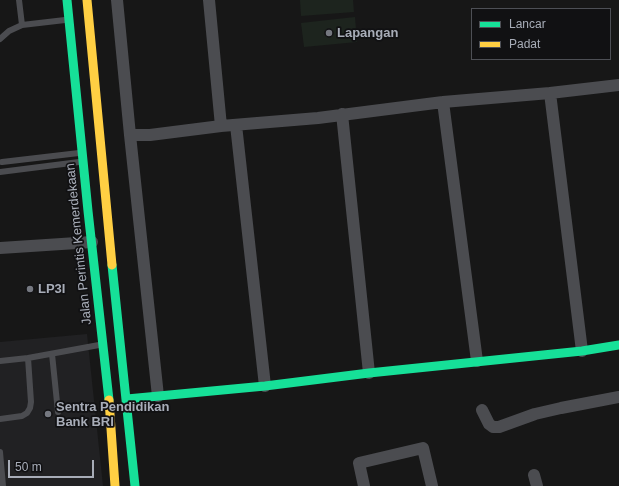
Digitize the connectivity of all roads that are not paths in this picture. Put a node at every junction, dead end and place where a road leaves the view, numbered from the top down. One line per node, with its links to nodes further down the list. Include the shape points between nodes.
1 (19, 0): 7 (lane)
2 (67, 0): 6 (main road, Jalan Perintis Kemerdekaan)
3 (87, 0): 16 (main road, Jalan Perintis Kemerdekaan)
4 (117, 0): 15 (street)
5 (209, 0): 14 (street)
6 (68, 20): 7 (lane); 16 (main road, Jalan Perintis Kemerdekaan)
7 (22, 24): 8 (lane)
8 (0, 38)
9 (619, 85): 10 (street)
10 (550, 93): 11 (street); 25 (street)
11 (442, 102): 12 (street); 29 (street)
12 (342, 114): 13 (street); 30 (street)
13 (236, 125): 14 (street); 31 (street)
14 (221, 126): 15 (street)
15 (130, 135): 32 (street)
16 (92, 157): 18 (lane); 19 (lane); 21 (main road, Jalan Perintis Kemerdekaan); 34 (main road, Jalan Perintis Kemerdekaan)
17 (1, 161): 18 (lane); 20 (lane)
18 (19, 161): 19 (lane)
19 (19, 170): 20 (lane)
20 (0, 172)
21 (92, 242): 22 (street); 23 (main road, Jalan Perintis Kemerdekaan)
22 (0, 248)
23 (103, 344): 26 (lane); 40 (main road, Jalan Perintis Kemerdekaan)
24 (619, 345): 25 (main road)
25 (582, 351): 29 (main road)
26 (52, 354): 27 (lane); 36 (lane)
27 (28, 358): 28 (lane); 37 (lane, via 30,408 22,416)
28 (0, 361)
29 (477, 361): 30 (main road)
30 (368, 373): 31 (main road)
31 (264, 386): 32 (main road)
32 (158, 396): 34 (main road)
33 (619, 397): 35 (street, via 536,414 498,427 489,424)
34 (127, 399): 41 (main road, Jalan Perintis Kemerdekaan)
35 (482, 410)
36 (58, 412)
37 (0, 419)
38 (0, 452): 39 (lane)
39 (3, 486)
40 (115, 486)
41 (135, 486)
42 (364, 486): 43 (street, via 360,463 423,448)
43 (432, 486)

